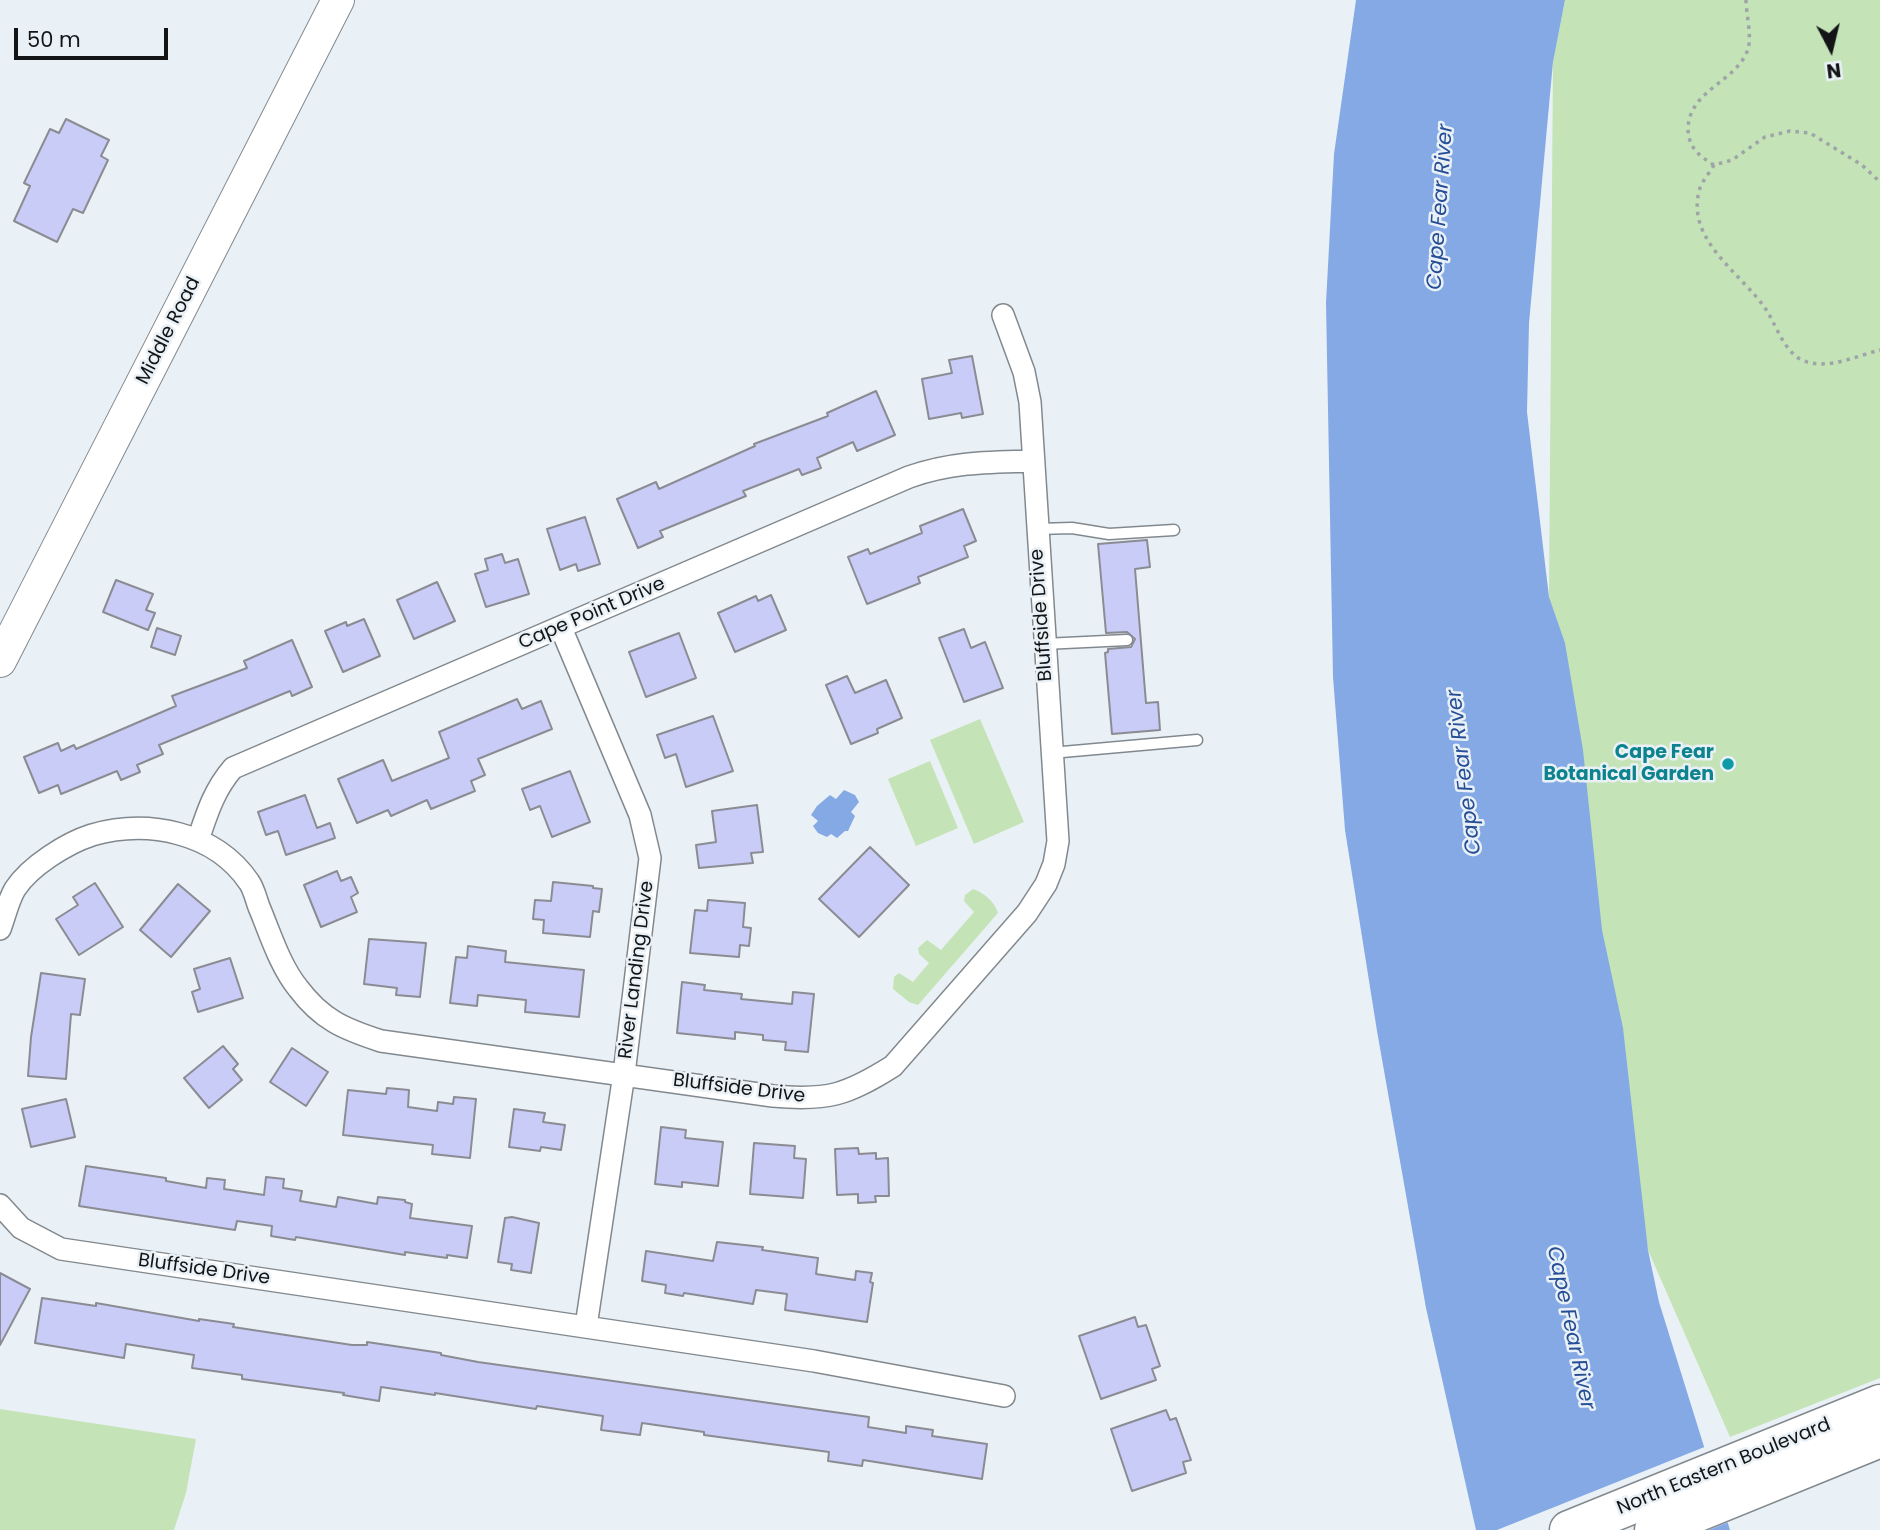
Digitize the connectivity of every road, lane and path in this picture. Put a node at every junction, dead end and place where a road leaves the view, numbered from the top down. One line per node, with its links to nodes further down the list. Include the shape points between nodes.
1 (338, 0): 13 (main road, Middle Road)
2 (1746, 0): 3 (path, via 1749,47 1738,65 1701,97 1689,117 1688,139 1700,157)
3 (1714, 164): 4 (path, via 1732,160 1765,137 1810,132); 6 (path, via 1701,186 1697,208 1705,238 1755,294 1799,359 1816,365)
4 (1880, 182)
5 (1003, 315): 7 (street, Bluffside Drive, via 1030,402)
6 (1880, 350)
7 (1032, 461): 8 (street, Bluffside Drive); 10 (street, Cape Point Drive, via 961,464 909,477)
8 (1037, 529): 9 (lane, via 1109,534); 12 (street, Bluffside Drive)
9 (1174, 530)
10 (561, 628): 16 (street, Cape Point Drive, via 233,768 210,804); 18 (street, River Landing Drive, via 640,815 650,858)
11 (1127, 640): 12 (lane)
12 (1044, 644): 15 (street, Bluffside Drive)
13 (0, 661)
14 (1197, 740): 15 (lane)
15 (1051, 753): 18 (street, Bluffside Drive, via 1058,841 1046,884 1027,913 893,1066 847,1091 810,1100)
16 (198, 840): 17 (street, Bluffside Drive, via 145,828 114,829 82,839 47,857 16,888); 18 (street, Bluffside Drive, via 230,861 250,883 296,986 318,1011 346,1030 381,1041)
17 (0, 929)
18 (624, 1074): 20 (street, River Landing Drive)
19 (0, 1205): 20 (street, Bluffside Drive, via 21,1228 61,1249)
20 (586, 1326): 21 (street, Bluffside Drive)
21 (1004, 1395)
22 (1880, 1404): 24 (highway, North Eastern Boulevard)
23 (1880, 1438): 25 (highway, North Eastern Boulevard)
24 (1569, 1530)
25 (1654, 1530)

